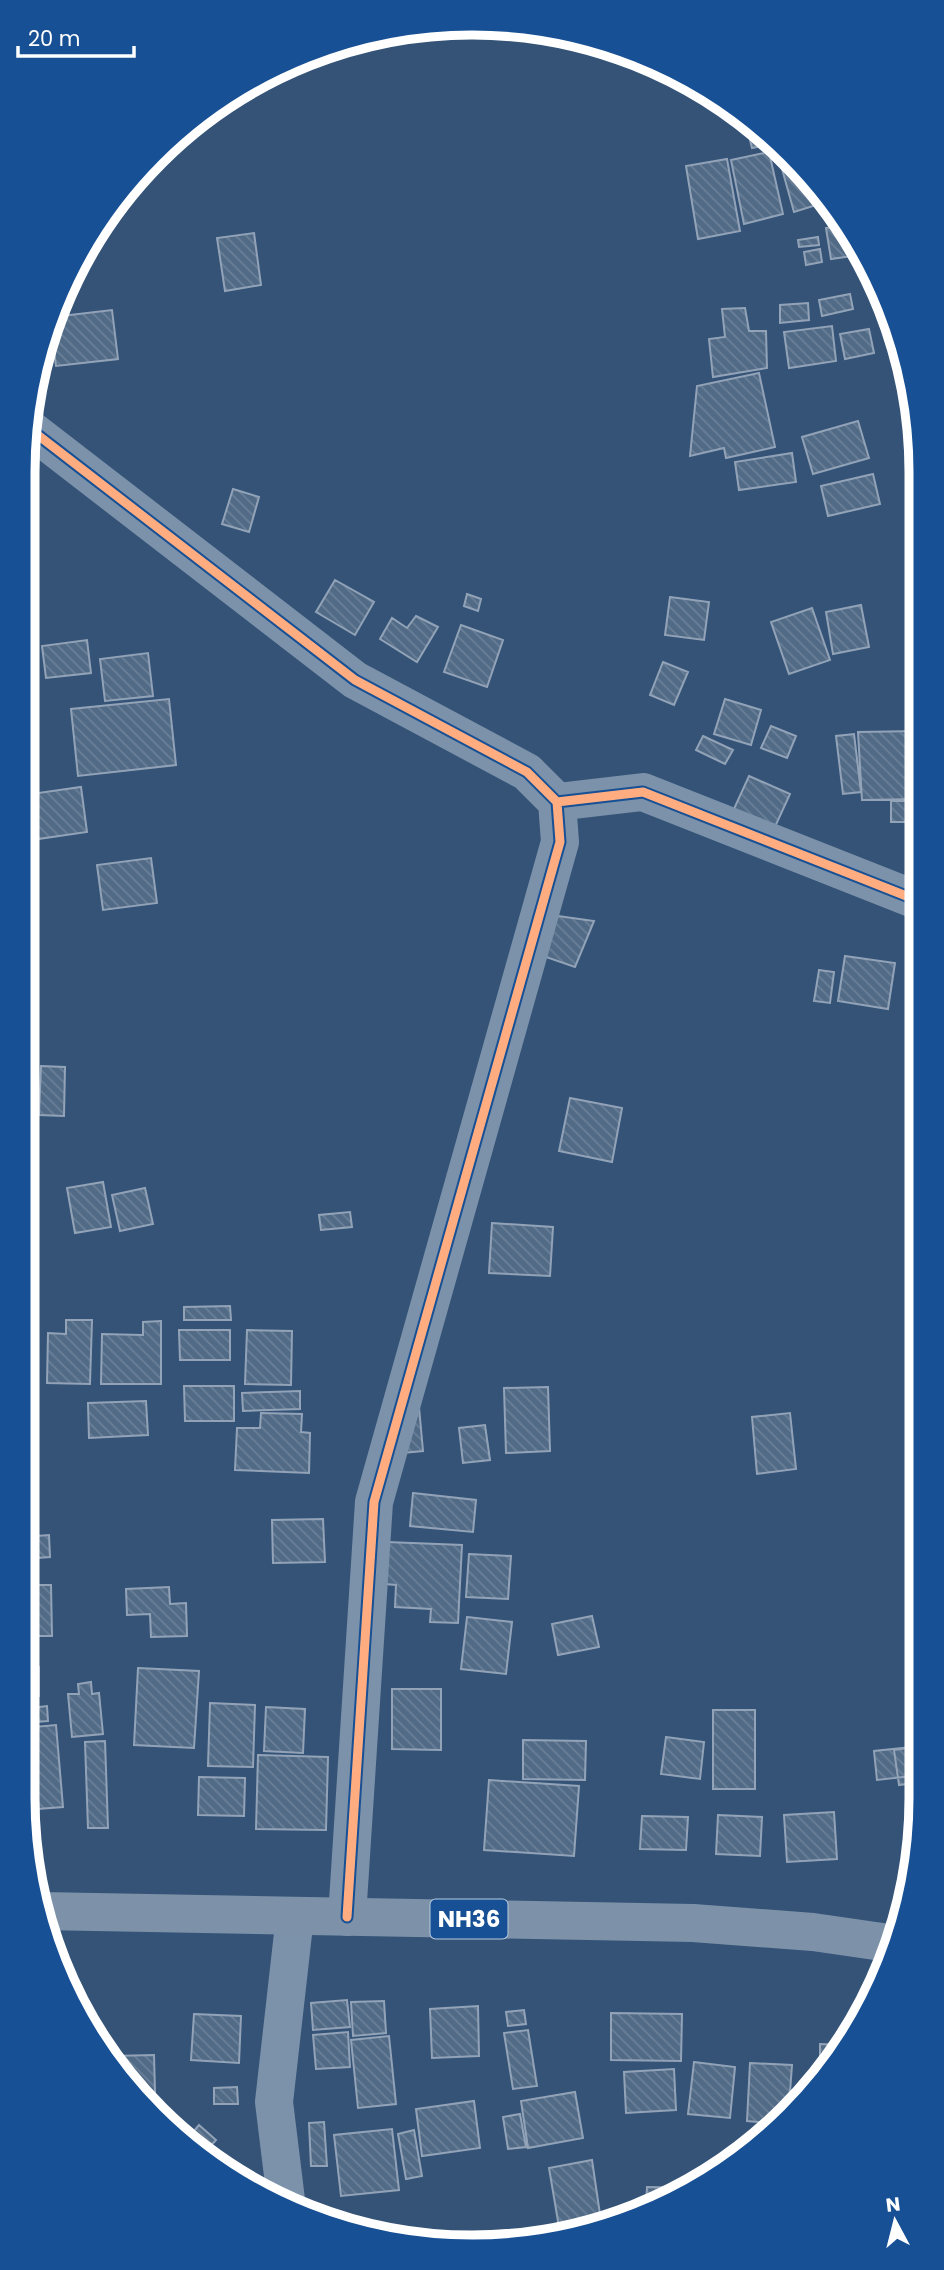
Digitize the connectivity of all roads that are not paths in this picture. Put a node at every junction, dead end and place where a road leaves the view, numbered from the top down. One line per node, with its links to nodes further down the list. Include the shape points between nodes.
1 (36, 442): 2 (street, via 355,680 527,772)
2 (557, 802): 3 (street, via 643,792); 6 (street, via 560,842 374,1502)
3 (909, 897)
4 (50, 1911): 5 (highway, NH36)
5 (295, 1916): 6 (highway, NH36); 8 (street, via 274,2102)
6 (347, 1917): 7 (highway, NH36, via 694,1923)
7 (884, 1942)
8 (285, 2193)

